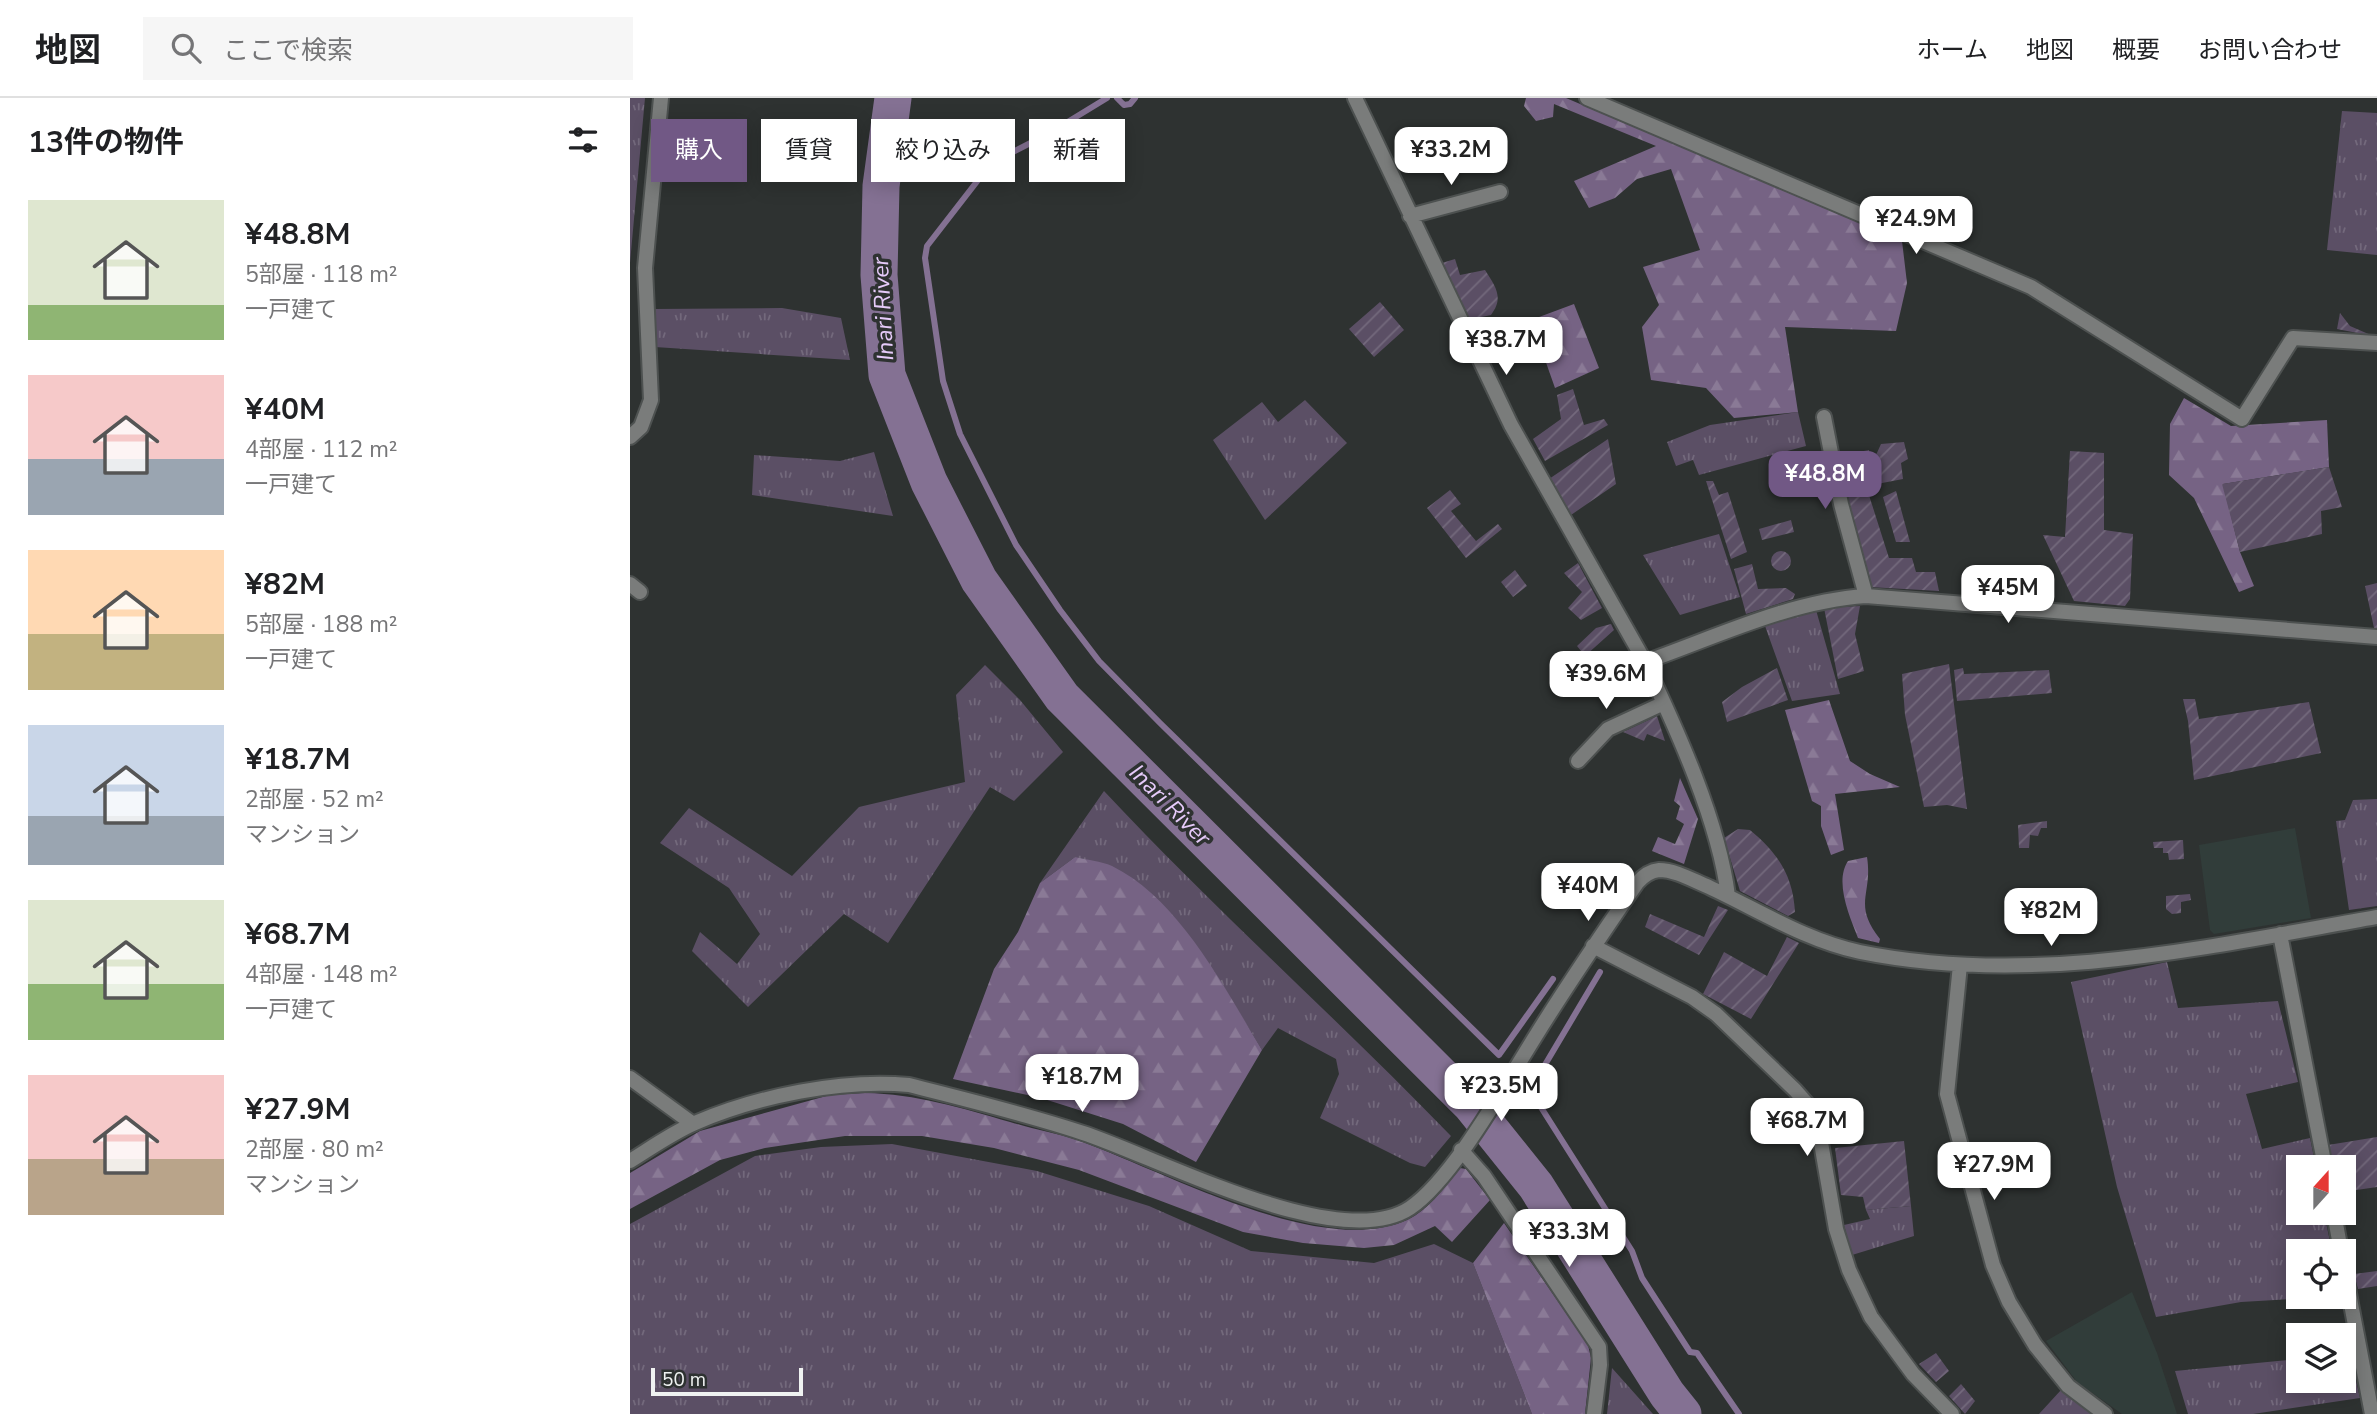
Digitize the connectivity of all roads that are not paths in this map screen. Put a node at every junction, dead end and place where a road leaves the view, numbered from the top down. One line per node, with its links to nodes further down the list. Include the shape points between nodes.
1 (661, 98): 8 (street, via 645,268 651,400 641,427)
2 (1355, 98): 5 (street)
3 (1587, 98): 6 (street, via 2031,287 2242,419 2293,338)
4 (1500, 192): 5 (street)
5 (1410, 216): 11 (street, via 1511,425)
6 (2377, 343)
7 (1824, 417): 9 (street)
8 (630, 437)
9 (1866, 596): 10 (street); 11 (street, via 1834,598)
10 (2377, 636)
11 (1645, 662): 12 (street)
12 (1664, 703): 13 (street, via 1608,729); 14 (street, via 1706,810)
13 (1578, 761)
14 (1728, 896): 17 (street, via 1680,874 1656,870 1645,874); 18 (street, via 1802,933 1858,951)
15 (2377, 918): 16 (street)
16 (2280, 934): 18 (street, via 2065,965); 22 (street)
17 (1593, 946): 21 (street); 26 (street, via 1716,1014 1816,1114 1836,1229 1849,1270 1871,1317 1913,1374)
18 (1960, 965): 27 (street, via 1947,1094 1993,1265 2035,1345 2068,1386)
19 (630, 1078): 20 (street)
20 (693, 1124): 21 (street, via 828,1087 909,1085 1084,1133 1280,1208 1334,1219 1378,1218 1405,1210 1429,1190); 23 (street)
21 (1461, 1150): 25 (street, via 1497,1195 1599,1346)
22 (2323, 1155)
23 (630, 1161)
24 (2352, 1309): 28 (street)
25 (1594, 1414)
26 (1952, 1414)
27 (2105, 1414)
28 (2372, 1414)

